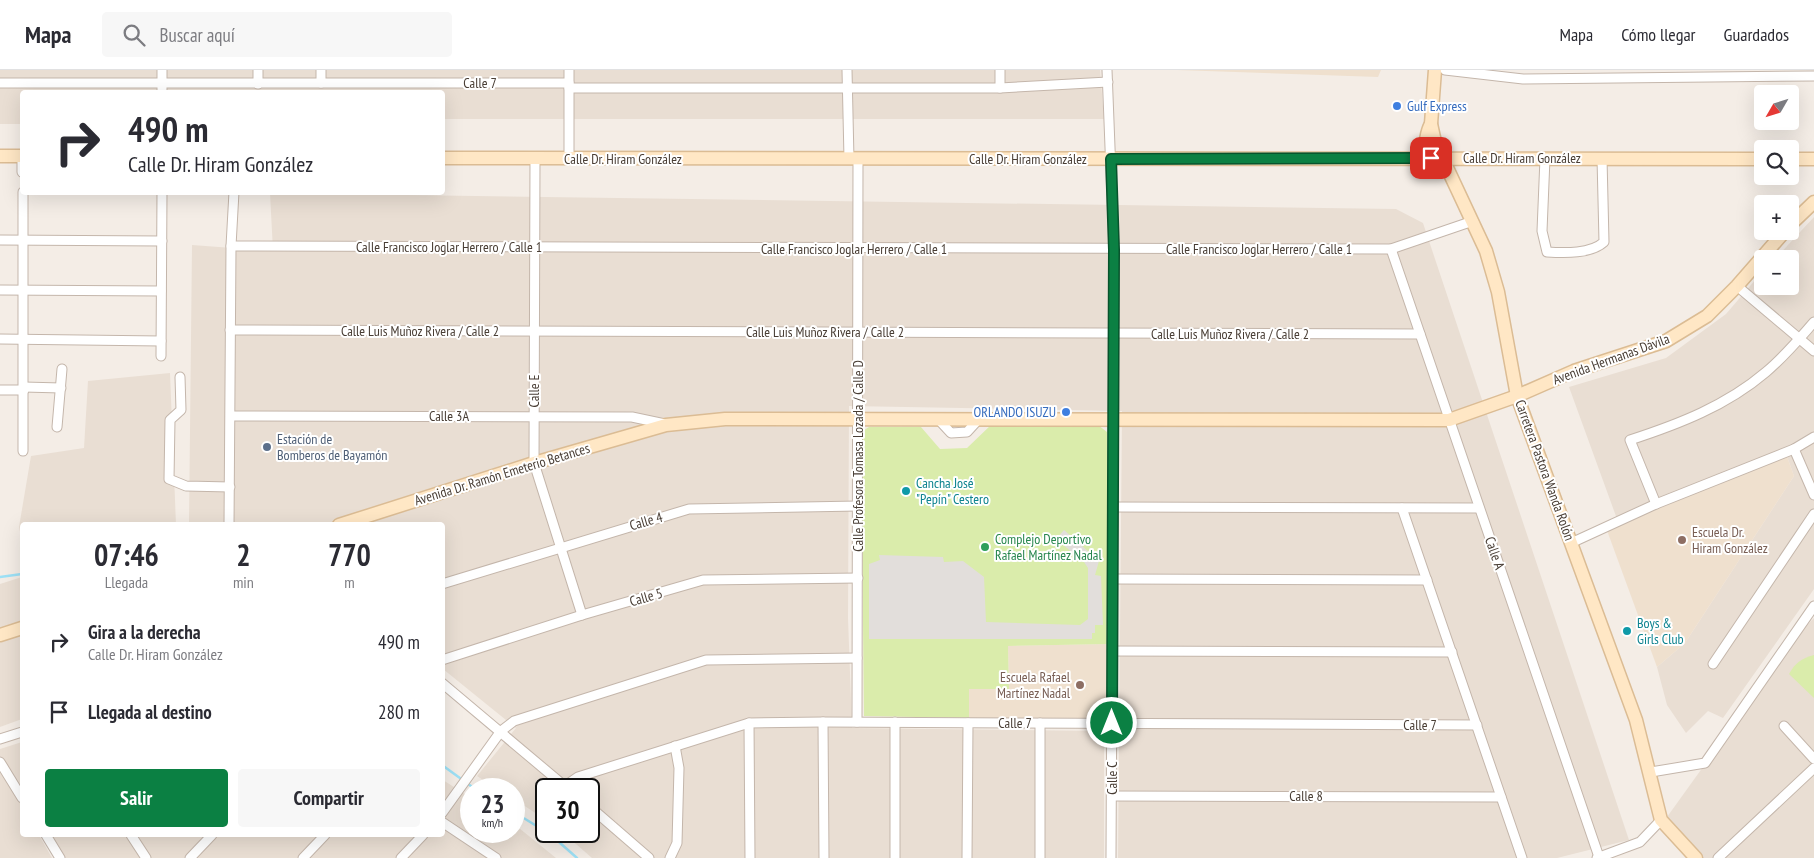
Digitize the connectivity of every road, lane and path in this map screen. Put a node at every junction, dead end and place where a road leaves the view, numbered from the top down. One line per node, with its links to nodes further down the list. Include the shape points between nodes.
1 (162, 70): 20 (street)
2 (258, 70): 17 (street)
3 (321, 70): 16 (street)
4 (569, 70): 18 (street)
5 (847, 70): 19 (street, Calle Profesora Tomasa Lozada / Calle D)
6 (1000, 70): 21 (street)
7 (1107, 70): 14 (street, Calle C)
8 (1435, 70): 22 (street, Carretera Pastora Wanda Rolón)
9 (1445, 70): 10 (street)
10 (1524, 74): 11 (street)
11 (1619, 74): 12 (street)
12 (1714, 74): 13 (street)
13 (1814, 76)
14 (1108, 82): 21 (street, Calle 7); 33 (street, Calle C)
15 (0, 83): 20 (street, Calle 7)
16 (321, 83): 17 (street, Calle 7); 18 (street, Calle 7)
17 (258, 84): 20 (street, Calle 7)
18 (569, 86): 19 (street, Calle 7); 27 (street)
19 (847, 87): 21 (street, Calle 7); 32 (street, Calle Profesora Tomasa Lozada / Calle D)
20 (162, 88)
21 (1000, 88)
22 (1431, 124): 28 (street, via 1427,130 1425,151); 29 (street, Carretera Pastora Wanda Rolón)
23 (0, 156): 24 (street)
24 (20, 156)
25 (445, 158): 26 (street, Calle Dr. Hiram González)
26 (535, 158): 27 (street, Calle Dr. Hiram González); 48 (street, Calle E)
27 (568, 158): 32 (street, Calle Dr. Hiram González)
28 (1419, 158): 29 (street, Calle Dr. Hiram González); 33 (street, Calle Dr. Hiram González)
29 (1442, 158): 30 (street, Calle Dr. Hiram González); 42 (street, Carretera Pastora Wanda Rolón)
30 (1545, 158): 31 (street, Calle Dr. Hiram González); 31 (street, via 1542,230 1547,252 1560,253 1597,249 1604,242)
31 (1602, 158): 34 (street, Calle Dr. Hiram González)
32 (853, 159): 33 (street, Calle Dr. Hiram González); 49 (street, Calle Profesora Tomasa Lozada / Calle D)
33 (1111, 159): 51 (street, Calle C)
34 (1754, 159)
35 (1799, 159): 36 (street)
36 (1814, 159)
37 (22, 195): 44 (street)
38 (162, 195): 46 (street)
39 (234, 195): 47 (street)
40 (1814, 202): 41 (street)
41 (1799, 216)
42 (1473, 220): 50 (street, Calle Francisco Joglar Herrero / Calle 1); 73 (street, Carretera Pastora Wanda Rolón, via 1498,292)
43 (0, 240): 44 (street)
44 (23, 240): 46 (street); 54 (street)
45 (1776, 240): 52 (street, Avenida Hermanas Dávila)
46 (162, 241): 55 (street)
47 (231, 246): 48 (street, Calle Francisco Joglar Herrero / Calle 1); 57 (street)
48 (534, 248): 49 (street, Calle Francisco Joglar Herrero / Calle 1); 58 (street, Calle E)
49 (858, 248): 51 (street, Calle Francisco Joglar Herrero / Calle 1); 59 (street, Calle Profesora Tomasa Lozada / Calle D)
50 (1391, 249): 51 (street, Calle Francisco Joglar Herrero / Calle 1); 61 (street, Calle A)
51 (1114, 250): 60 (street, Calle C)
52 (1737, 286): 62 (street); 73 (street, Avenida Hermanas Dávila, via 1707,316 1666,342 1574,371)
53 (0, 290): 54 (street)
54 (23, 290): 55 (street); 64 (street)
55 (161, 290): 65 (street)
56 (1814, 322): 62 (street)
57 (230, 330): 58 (street, Calle Luis Muñoz Rivera / Calle 2); 74 (street)
58 (534, 331): 59 (street, Calle Luis Muñoz Rivera / Calle 2); 75 (street, Calle E)
59 (858, 332): 60 (street, Calle Luis Muñoz Rivera / Calle 2); 76 (street, Calle Profesora Tomasa Lozada / Calle D)
60 (1114, 333): 61 (street, Calle Luis Muñoz Rivera / Calle 2); 77 (street, Calle C)
61 (1420, 334): 78 (street, Calle A)
62 (1799, 338): 66 (street); 87 (street, via 1766,372 1725,401 1681,423 1630,440)
63 (0, 339): 64 (street)
64 (24, 339): 65 (street); 70 (street)
65 (161, 341): 67 (street)
66 (1814, 351)
67 (161, 356)
68 (62, 369): 71 (street)
69 (180, 377): 85 (street, via 181,410 170,420 169,479 186,486)
70 (24, 388): 71 (street); 72 (street); 83 (street)
71 (61, 388): 80 (street)
72 (0, 390)
73 (1517, 396): 78 (street, Avenida Hermanas Dávila); 95 (street, Carretera Pastora Wanda Rolón)
74 (231, 416): 75 (street, Calle 3A); 85 (street)
75 (534, 416): 79 (street, Calle 3A, via 632,417); 84 (street, Calle E)
76 (858, 419): 77 (street, Avenida Dr. Ramón Emeterio Betances); 79 (street, Avenida Dr. Ramón Emeterio Betances, via 725,419); 88 (street, Calle Profesora Tomasa Lozada / Calle D)
77 (1113, 420): 78 (street, Avenida Hermanas Dávila); 89 (street, Calle C)
78 (1449, 420): 91 (street, Calle A)
79 (666, 425): 84 (street, Avenida Dr. Ramón Emeterio Betances)
80 (57, 427)
81 (1814, 437): 82 (street)
82 (1794, 449): 86 (street); 87 (street)
83 (23, 452)
84 (534, 463): 94 (street, Avenida Dr. Ramón Emeterio Betances); 96 (street, Calle E)
85 (230, 487): 93 (street)
86 (1814, 495)
87 (1656, 504): 95 (street)
88 (858, 506): 96 (street, Calle 4, via 689,509); 97 (street, Calle Profesora Tomasa Lozada / Calle D)
89 (1113, 507): 90 (street); 98 (street, Calle C)
90 (1402, 508): 91 (street); 99 (street)
91 (1479, 508): 157 (street, Calle A)
92 (1814, 514): 109 (street)
93 (229, 522)
94 (347, 522)
95 (1571, 543): 127 (street, Carretera Pastora Wanda Rolón, via 1636,720)
96 (560, 546): 100 (street, Calle 4); 102 (street, Calle E)
97 (858, 578): 102 (street, Calle 5, via 703,580); 107 (street, Calle Profesora Tomasa Lozada / Calle D)
98 (1112, 579): 99 (street); 105 (street, Calle C)
99 (1427, 580): 106 (street)
100 (445, 583)
101 (1814, 606): 127 (street, via 1758,692 1705,764)
102 (582, 615): 108 (street, Calle 5)
103 (20, 629): 104 (street)
104 (0, 635)
105 (1112, 651): 106 (street); 117 (street, Calle C)
106 (1452, 652): 118 (street)
107 (857, 658): 112 (street, Calle Profesora Tomasa Lozada / Calle D); 120 (street, via 706,660 514,721)
108 (445, 659)
109 (1713, 664)
110 (445, 685): 120 (street)
111 (823, 722): 112 (street, Calle 7); 115 (street, Calle 7); 151 (street)
112 (858, 722): 113 (street, Calle 7)
113 (895, 722): 114 (street, Calle 7); 152 (street)
114 (968, 722): 116 (street, Calle 7); 153 (street)
115 (749, 723): 123 (street, Calle 7); 150 (street)
116 (1040, 723): 117 (street, Calle 7); 154 (street)
117 (1112, 723): 118 (street, Calle 7); 131 (street, Calle C)
118 (1477, 725): 132 (street)
119 (1784, 726): 124 (street)
120 (501, 731): 128 (street); 133 (street)
121 (20, 733): 122 (street)
122 (0, 739)
123 (675, 746): 129 (street, Calle 7); 149 (street, via 679,768 678,843)
124 (1814, 759)
125 (0, 762): 130 (street)
126 (1814, 768): 159 (street)
127 (1651, 772): 135 (street, Carretera Pastora Wanda Rolón)
128 (556, 778)
129 (577, 778)
130 (20, 795)
131 (1112, 796): 132 (street, Calle 8); 155 (street, Calle C)
132 (1501, 797): 156 (street)
133 (445, 809)
134 (600, 816): 148 (street)
135 (1661, 820): 157 (street, via 1640,842); 158 (street)
136 (445, 824): 147 (street)
137 (47, 837): 142 (street)
138 (132, 837): 143 (street)
139 (210, 837): 144 (street)
140 (322, 837): 145 (street)
141 (421, 837): 146 (street)
142 (60, 858)
143 (146, 858)
144 (190, 858)
145 (303, 858)
146 (401, 858)
147 (496, 858)
148 (649, 858)
149 (670, 858)
150 (750, 858)
151 (824, 858)
152 (894, 858)
153 (967, 858)
154 (1040, 858)
155 (1111, 858)
156 (1522, 858)
157 (1598, 858)
158 (1696, 858)
159 (1718, 858)

